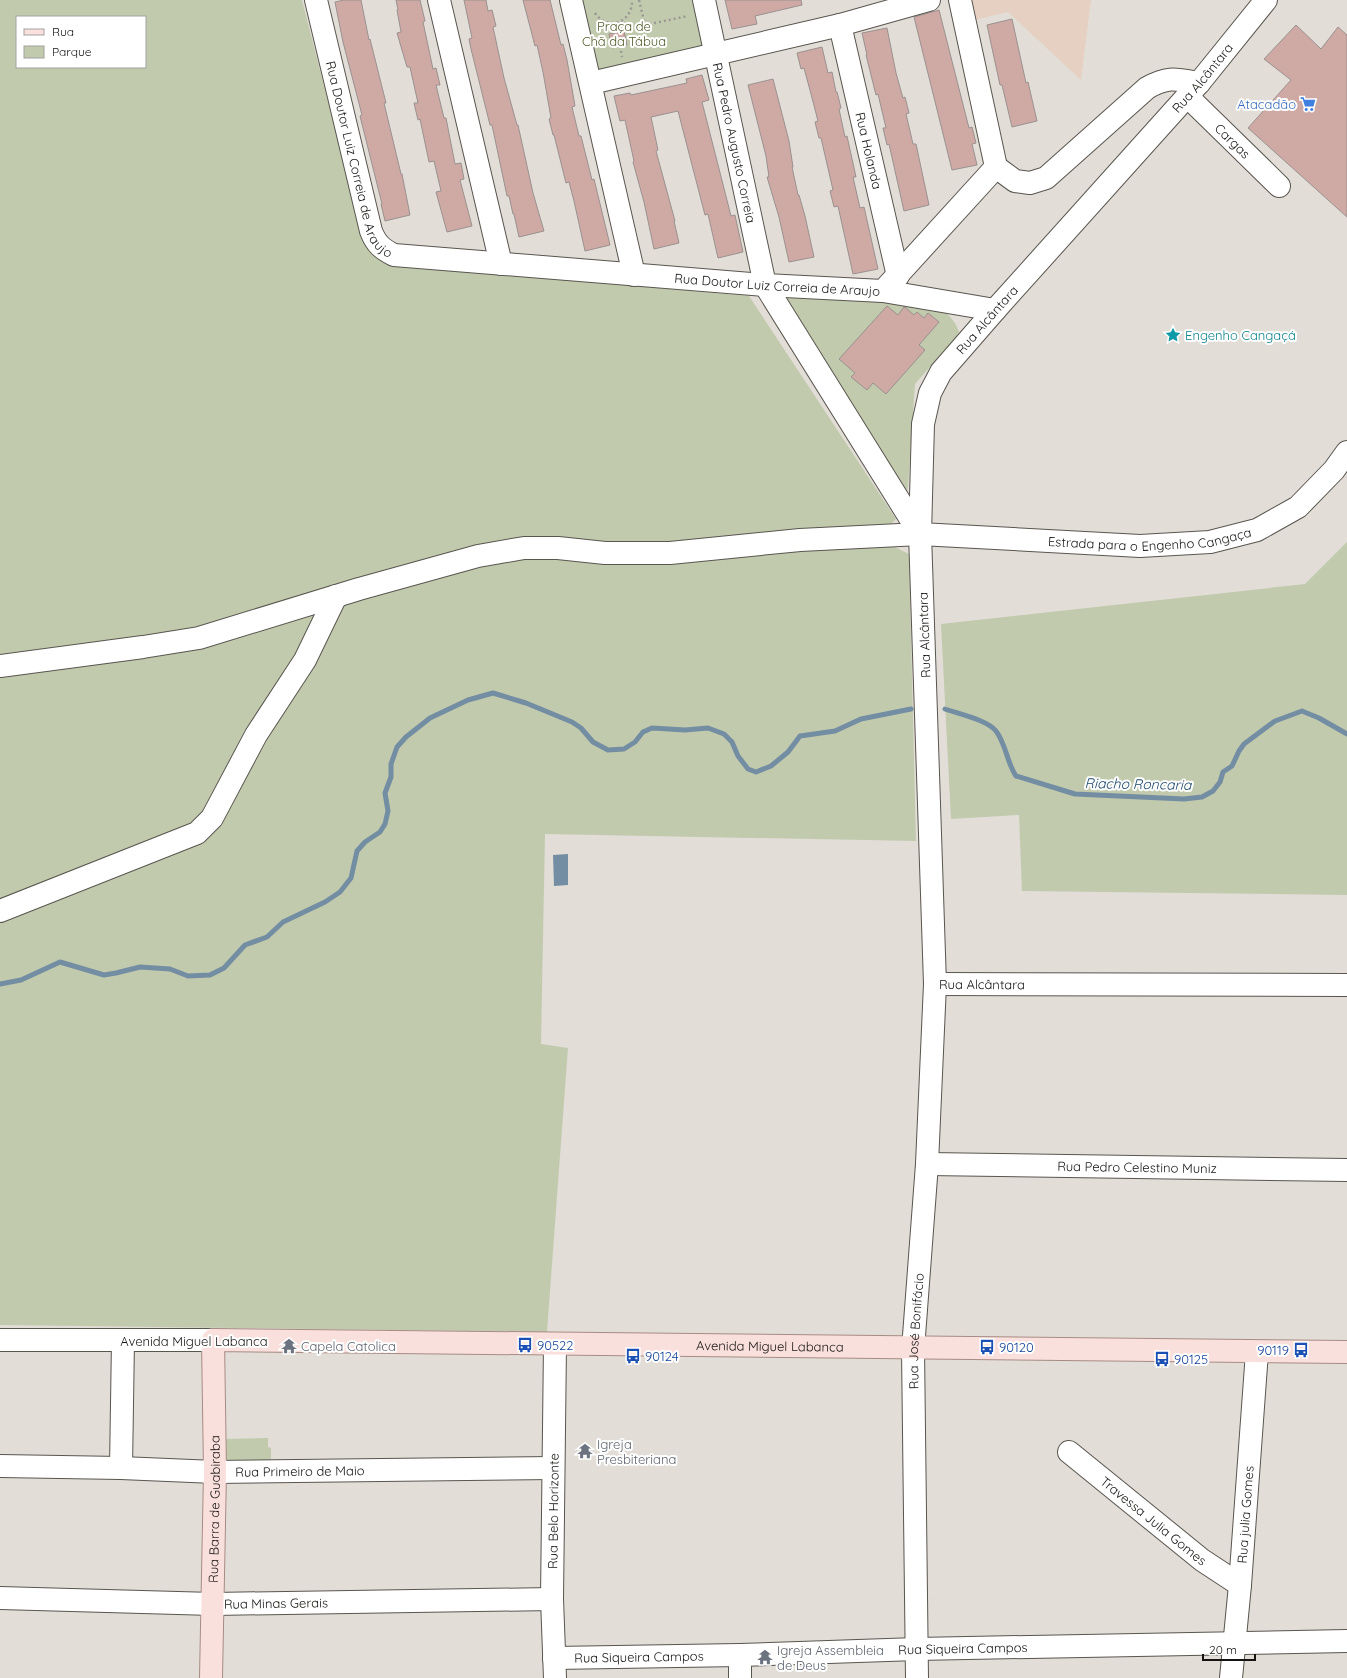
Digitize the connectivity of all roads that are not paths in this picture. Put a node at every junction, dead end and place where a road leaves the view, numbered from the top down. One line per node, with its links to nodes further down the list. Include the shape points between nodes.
1 (316, 0): 14 (street, Rua Doutor Luiz Correia de Araujo, via 376,243 394,255)
2 (439, 0): 14 (street)
3 (571, 0): 10 (street)
4 (929, 0): 8 (street)
5 (960, 0): 12 (street)
6 (1266, 0): 11 (street, Rua Alcântara)
7 (697, 8): 9 (street, Rua Pedro Augusto Correia)
8 (840, 25): 9 (street); 16 (street, Rua Holanda)
9 (716, 53): 10 (street); 17 (street, Rua Pedro Augusto Correia)
10 (591, 83): 15 (street)
11 (1193, 90): 12 (street, via 1177,79 1160,81 1147,88 1046,178 1030,184 1015,181); 13 (street, Cargas); 19 (street, Rua Alcântara)
12 (996, 167): 16 (street, Rua Doutor Luiz Correia de Araujo)
13 (1279, 186)
14 (501, 264): 15 (street, Rua Doutor Luiz Correia de Araujo)
15 (634, 275): 17 (street, Rua Doutor Luiz Correia de Araujo)
16 (898, 276): 18 (street, Rua Doutor Luiz Correia de Araujo)
17 (765, 285): 18 (street, Rua Doutor Luiz Correia de Araujo); 21 (street, Rua Pedro Augusto Correia)
18 (883, 291): 19 (street)
19 (994, 310): 21 (street, Rua Alcântara, via 941,372 930,393 923,424)
20 (1347, 452): 21 (street, Estrada para o Engenho Cangaça, via 1334,470 1298,507 1257,530 1210,542 1140,546)
21 (920, 534): 22 (street, Estrada para o Engenho Cangaça, via 800,540 670,553 605,553 558,548 524,548 478,556); 25 (street, Rua Alcântara)
22 (336, 596): 23 (street, Estrada para o Engenho Cangaça, via 199,638); 24 (street, via 305,660 256,735 212,818 197,833)
23 (0, 666)
24 (0, 911)
25 (935, 984): 26 (street, Rua Alcântara); 27 (street, Rua José Bonifácio)
26 (1347, 985)
27 (927, 1164): 28 (street, Rua Pedro Celestino Muniz); 33 (street, Rua José Bonifácio)
28 (1347, 1170)
29 (0, 1340): 30 (street, Avenida Miguel Labanca)
30 (123, 1340): 31 (street, Avenida Miguel Labanca); 38 (street)
31 (213, 1340): 32 (main road, Avenida Miguel Labanca); 40 (main road, Rua Barra de Guabiraba)
32 (555, 1344): 33 (main road, Avenida Miguel Labanca); 39 (street, Rua Belo Horizonte)
33 (913, 1349): 34 (main road, Avenida Miguel Labanca); 47 (street, Rua José Bonifácio)
34 (1257, 1352): 35 (main road, Avenida Miguel Labanca); 41 (street, Rua julia Gomes)
35 (1347, 1352)
36 (1069, 1452): 41 (street, Travessa Julia Gomes, via 1202,1560)
37 (0, 1466): 38 (street, Rua Primeiro de Maio)
38 (121, 1468): 40 (street, Rua Primeiro de Maio)
39 (553, 1468): 40 (street, Rua Primeiro de Maio); 43 (street, Rua Belo Horizonte)
40 (215, 1472): 44 (main road, Rua Barra de Guabiraba)
41 (1240, 1585): 46 (street, Rua julia Gomes)
42 (0, 1598): 44 (street, Rua Minas Gerais)
43 (552, 1599): 44 (street, Rua Minas Gerais); 49 (street, Rua Belo Horizonte)
44 (213, 1604): 50 (main road, Rua Barra de Guabiraba)
45 (1347, 1641): 46 (street, Rua Siqueira Campos)
46 (1235, 1642): 47 (street, Rua Siqueira Campos); 53 (street, Rua julia Gomes)
47 (917, 1649): 48 (street, Rua Siqueira Campos); 52 (street, Rua José Bonifácio)
48 (740, 1655): 49 (street, Rua Siqueira Campos); 51 (street)
49 (554, 1668)
50 (211, 1678)
51 (740, 1678)
52 (917, 1678)
53 (1231, 1678)

